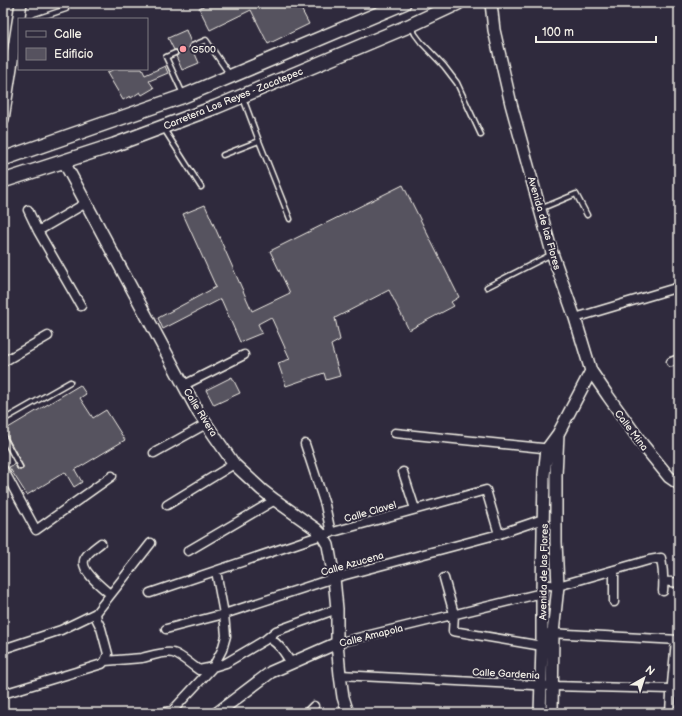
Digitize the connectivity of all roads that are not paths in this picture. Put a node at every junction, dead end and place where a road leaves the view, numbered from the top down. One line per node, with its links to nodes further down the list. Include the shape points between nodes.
1 (21, 3): 6 (main road)
2 (404, 3): 12 (main road, Carretera Los Reyes - Zacatepec)
3 (458, 3): 9 (main road, Carretera Los Reyes - Zacatepec)
4 (491, 3): 25 (main road, Avenida de las Flores, via 507,89)
5 (66, 10): 7 (lane)
6 (19, 18)
7 (39, 18)
8 (18, 25): 15 (main road)
9 (411, 25): 14 (main road, Carretera Los Reyes - Zacatepec); 17 (lane, via 421,42 458,84)
10 (192, 46): 12 (lane, via 206,40)
11 (175, 53): 13 (lane, via 166,57)
12 (231, 76): 13 (main road, Carretera Los Reyes - Zacatepec)
13 (184, 96): 20 (main road, Carretera Los Reyes - Zacatepec)
14 (242, 96): 16 (main road, Carretera Los Reyes - Zacatepec); 18 (lane)
15 (3, 119)
16 (163, 127): 21 (main road, Carretera Los Reyes - Zacatepec); 23 (lane)
17 (481, 135)
18 (259, 141): 19 (lane); 28 (lane)
19 (223, 155)
20 (3, 159)
21 (64, 162): 22 (main road, Carretera Los Reyes - Zacatepec); 24 (main road, Calle Rivera)
22 (3, 181)
23 (201, 187)
24 (86, 203): 29 (street); 40 (main road, Calle Rivera)
25 (540, 209): 27 (lane, via 576,194); 30 (main road, Avenida de las Flores)
26 (28, 210): 29 (street)
27 (587, 215)
28 (290, 219)
29 (38, 231): 33 (street)
30 (552, 253): 31 (lane); 34 (main road, Avenida de las Flores)
31 (487, 286)
32 (679, 287): 34 (street)
33 (81, 306)
34 (575, 318): 38 (main road, Avenida de las Flores)
35 (48, 336): 37 (street)
36 (244, 355): 40 (street)
37 (3, 362)
38 (591, 371): 46 (main road, Avenida de las Flores); 53 (main road, Calle Mina, via 643,445)
39 (70, 382): 41 (lane)
40 (184, 385): 42 (main road, Calle Rivera)
41 (3, 420)
42 (206, 424): 47 (street); 48 (main road, Calle Rivera)
43 (395, 433): 46 (street)
44 (3, 436): 49 (lane)
45 (305, 444): 58 (street, via 325,505)
46 (552, 449): 57 (main road, Avenida de las Flores, via 544,475); 61 (main road, Avenida de las Flores)
47 (154, 453)
48 (234, 464): 54 (main road, Calle Rivera); 55 (street)
49 (20, 467)
50 (3, 469): 52 (street, via 36,530)
51 (403, 472): 56 (street)
52 (112, 476)
53 (679, 484)
54 (275, 500): 58 (main road, Calle Rivera); 64 (street)
55 (167, 505)
56 (415, 509): 58 (street, Calle Clavel); 59 (street, Calle Clavel, via 486,490)
57 (544, 519): 59 (street, Calle Azucena); 60 (main road, Avenida de las Flores)
58 (327, 534): 65 (street, Calle Clavel); 67 (main road, Calle Rivera)
59 (499, 534): 67 (street, Calle Azucena)
60 (543, 541): 61 (street); 72 (main road, Avenida de las Flores)
61 (556, 542): 71 (main road, Avenida de las Flores)
62 (101, 543): 75 (street, via 86,556 85,566 96,582)
63 (150, 543): 75 (street)
64 (188, 551)
65 (216, 570): 74 (street, Calle Clavel); 79 (street)
66 (614, 570): 69 (street, via 661,558); 71 (street); 76 (street)
67 (334, 578): 77 (main road, Calle Rivera); 79 (street, Calle Azucena)
68 (444, 578): 80 (street)
69 (664, 581): 70 (street); 73 (street)
70 (679, 583)
71 (558, 586): 72 (street); 83 (main road, Avenida de las Flores)
72 (542, 589): 80 (street, Calle Amapola); 82 (main road, Avenida de las Flores)
73 (663, 591)
74 (150, 593)
75 (110, 594): 78 (street)
76 (614, 602)
77 (337, 609): 84 (street, via 276,631); 86 (main road, Calle Rivera)
78 (96, 612): 88 (street, via 61,630); 89 (street, via 108,654)
79 (224, 614): 81 (street, Calle Azucena); 91 (street, via 226,636)
80 (454, 614): 86 (street, Calle Amapola); 87 (street, via 453,631)
81 (166, 629)
82 (542, 633): 83 (street); 87 (main road, Avenida de las Flores)
83 (553, 633): 85 (street); 93 (main road, Avenida de las Flores)
84 (268, 638): 90 (street, via 283,650); 91 (street)
85 (678, 640): 94 (street)
86 (337, 643): 90 (main road, Calle Amapola); 92 (main road, Calle Rivera)
87 (542, 646): 93 (main road, Avenida de las Flores)
88 (3, 649)
89 (105, 661): 91 (street, via 172,653 199,670); 95 (street)
90 (291, 663): 98 (main road, Calle Amapola, via 271,672)
91 (213, 667): 97 (street, via 173,710)
92 (340, 675): 93 (street, Calle Gardenia); 100 (main road, Calle Rivera)
93 (546, 685): 94 (street, Calle Gardenia); 101 (main road, Avenida de las Flores); 102 (main road, Avenida de las Flores)
94 (671, 689): 103 (street)
95 (3, 694)
96 (314, 706): 99 (street)
97 (162, 713)
98 (217, 713)
99 (307, 713)
100 (348, 713)
101 (540, 713)
102 (552, 713)
103 (670, 713)

